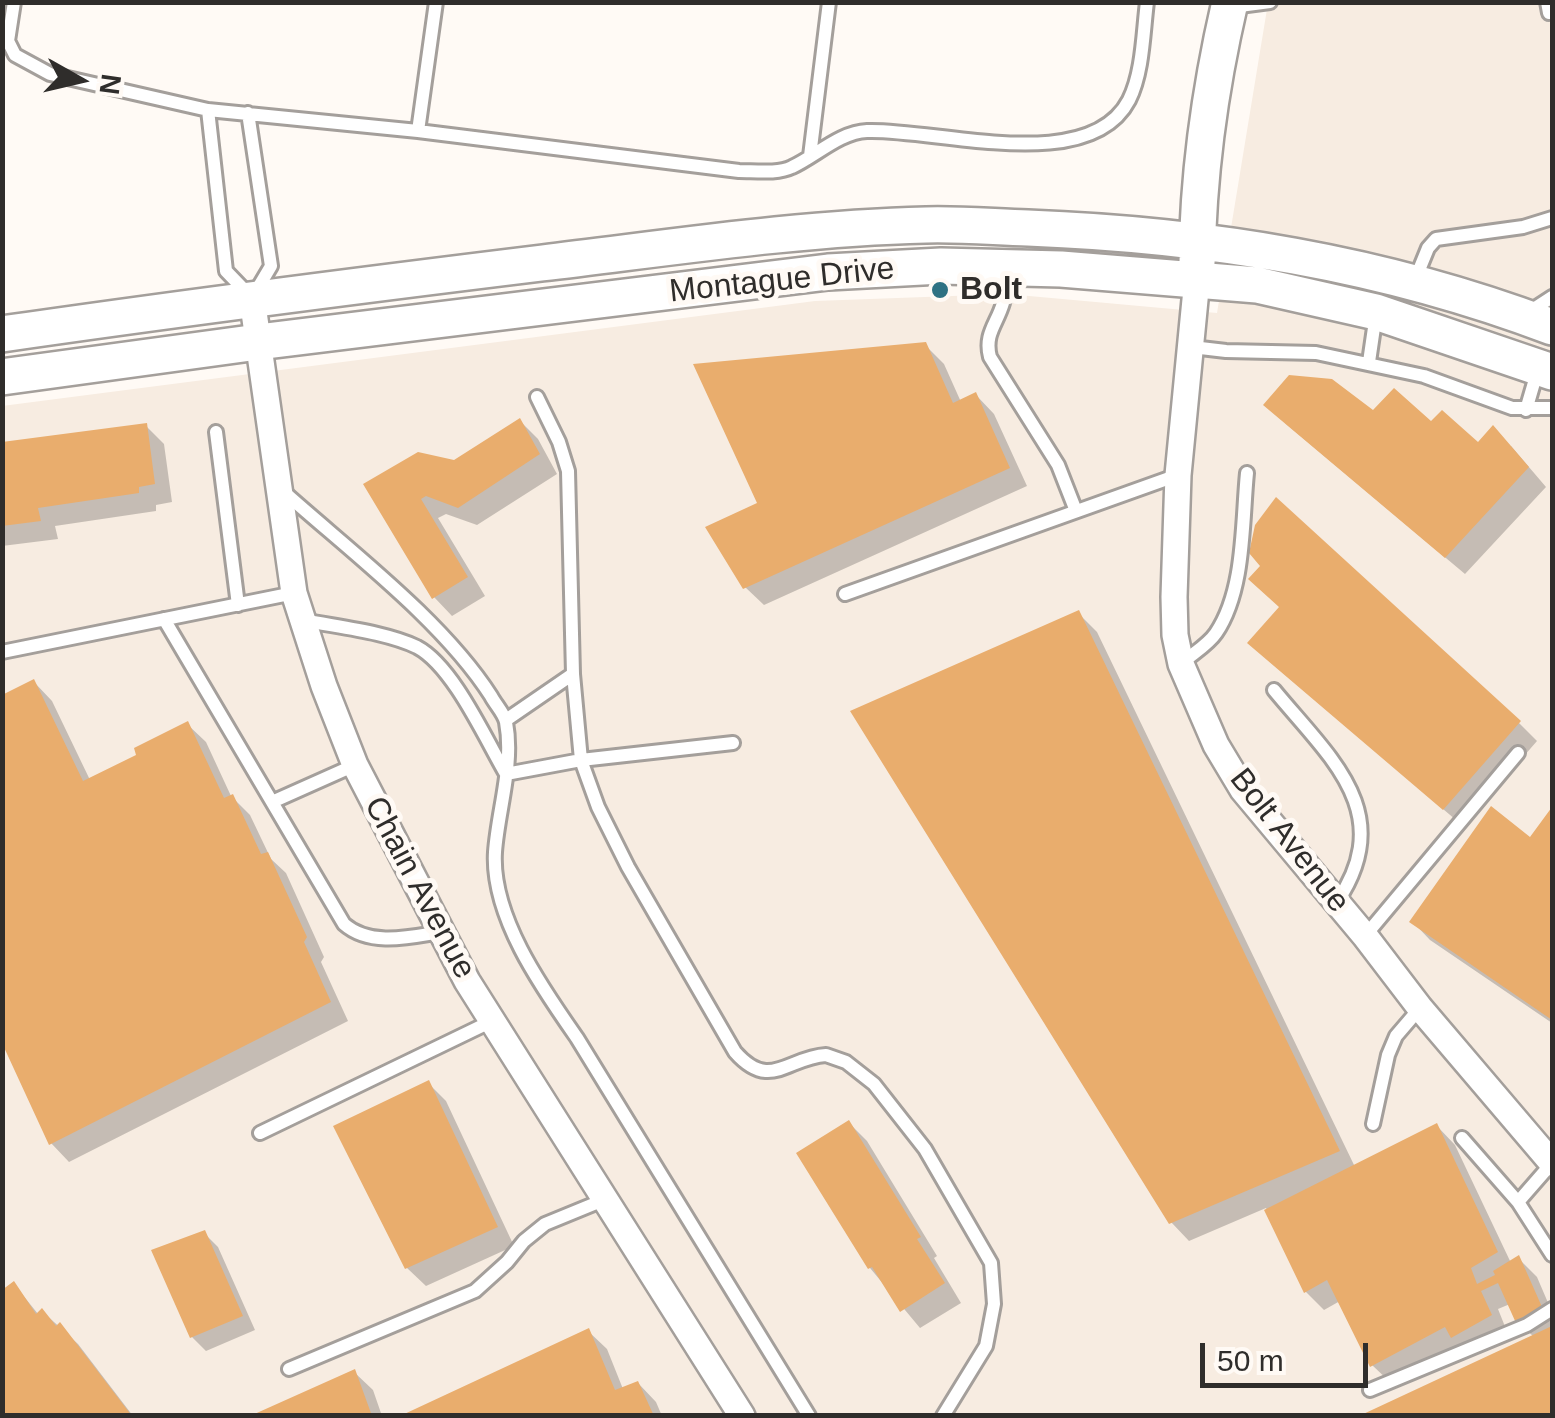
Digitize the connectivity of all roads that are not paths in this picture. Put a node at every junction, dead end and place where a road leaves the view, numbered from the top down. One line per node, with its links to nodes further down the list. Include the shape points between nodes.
1 (14, 2): 7 (lane, via 8,41 28,65)
2 (436, 2): 9 (lane)
3 (829, 2): 10 (lane)
4 (1148, 2): 10 (lane, via 1129,100 1091,134 976,142 862,131)
5 (1270, 2): 6 (lane)
6 (1229, 5): 12 (main road, via 1212,78)
7 (208, 110): 8 (lane); 18 (lane, via 226,271)
8 (248, 113): 9 (lane); 18 (lane, via 271,266)
9 (418, 131): 10 (lane, via 739,172 788,170)
10 (810, 156)
11 (1552, 218): 17 (lane, via 1436,240)
12 (1197, 240): 16 (main road); 17 (main road, Montague Drive); 18 (main road, Montague Drive, via 921,225)
13 (756, 266): 15 (lane)
14 (1010, 268): 15 (main road, Montague Drive); 16 (main road, Montague Drive); 35 (lane, via 990,329 990,357 1058,465)
15 (828, 272): 23 (main road, Montague Drive, via 426,312)
16 (1196, 279): 19 (main road, Montague Drive, via 1256,284); 24 (street, Bolt Avenue)
17 (1414, 282): 20 (main road, Montague Drive)
18 (252, 298): 21 (main road, Montague Drive); 23 (street, Chain Avenue)
19 (1376, 312): 25 (lane); 26 (main road, Montague Drive)
20 (1543, 314)
21 (2, 334)
22 (200, 334): 23 (lane)
23 (258, 342): 27 (main road, Montague Drive); 34 (street, Chain Avenue)
24 (1192, 346): 25 (lane); 33 (street, Bolt Avenue)
25 (1369, 362): 30 (lane)
26 (1546, 369): 30 (lane)
27 (2, 377)
28 (536, 397): 43 (lane, via 568,472)
29 (1552, 408): 30 (lane)
30 (1526, 410)
31 (216, 432): 38 (lane)
32 (1247, 473): 42 (lane, via 1227,611 1214,636)
33 (1178, 475): 35 (lane); 42 (street, Bolt Avenue, via 1174,597)
34 (277, 486): 36 (street, Chain Avenue); 45 (lane, via 442,636)
35 (1076, 512): 37 (lane)
36 (294, 593): 38 (lane); 40 (street, Chain Avenue)
37 (845, 594)
38 (238, 605): 39 (lane)
39 (164, 619): 41 (lane); 51 (lane)
40 (302, 620): 49 (street, Chain Avenue); 50 (lane, via 424,652 454,687)
41 (2, 652)
42 (1181, 664): 52 (street, Bolt Avenue, via 1243,790)
43 (573, 674): 45 (lane); 48 (lane)
44 (1274, 690): 52 (lane, via 1342,773 1359,805 1362,834 1353,878)
45 (506, 720): 50 (lane)
46 (733, 743): 48 (lane)
47 (1518, 752): 54 (lane)
48 (582, 760): 50 (lane); 69 (lane, via 628,867 735,1052 764,1072 826,1055 854,1068 924,1149 974,1229 991,1262 994,1304 986,1346)
49 (355, 765): 51 (lane); 53 (street, Chain Avenue)
50 (506, 774): 68 (lane, via 494,855 514,933 539,984)
51 (272, 802): 53 (lane, via 356,934)
52 (1337, 902): 54 (street, Bolt Avenue)
53 (441, 932): 56 (street, Chain Avenue)
54 (1366, 936): 55 (street, Bolt Avenue)
55 (1420, 1008): 57 (lane, via 1388,1055); 60 (street, Bolt Avenue)
56 (492, 1021): 58 (lane); 61 (street, Chain Avenue)
57 (1373, 1124)
58 (260, 1133)
59 (1462, 1138): 62 (lane)
60 (1552, 1163): 62 (lane)
61 (606, 1199): 65 (lane, via 545,1224 474,1292); 67 (street, Chain Avenue)
62 (1518, 1202): 63 (lane)
63 (1552, 1254)
64 (1552, 1309): 66 (lane)
65 (288, 1369)
66 (1370, 1390)
67 (742, 1416)
68 (809, 1416)
69 (942, 1416)

